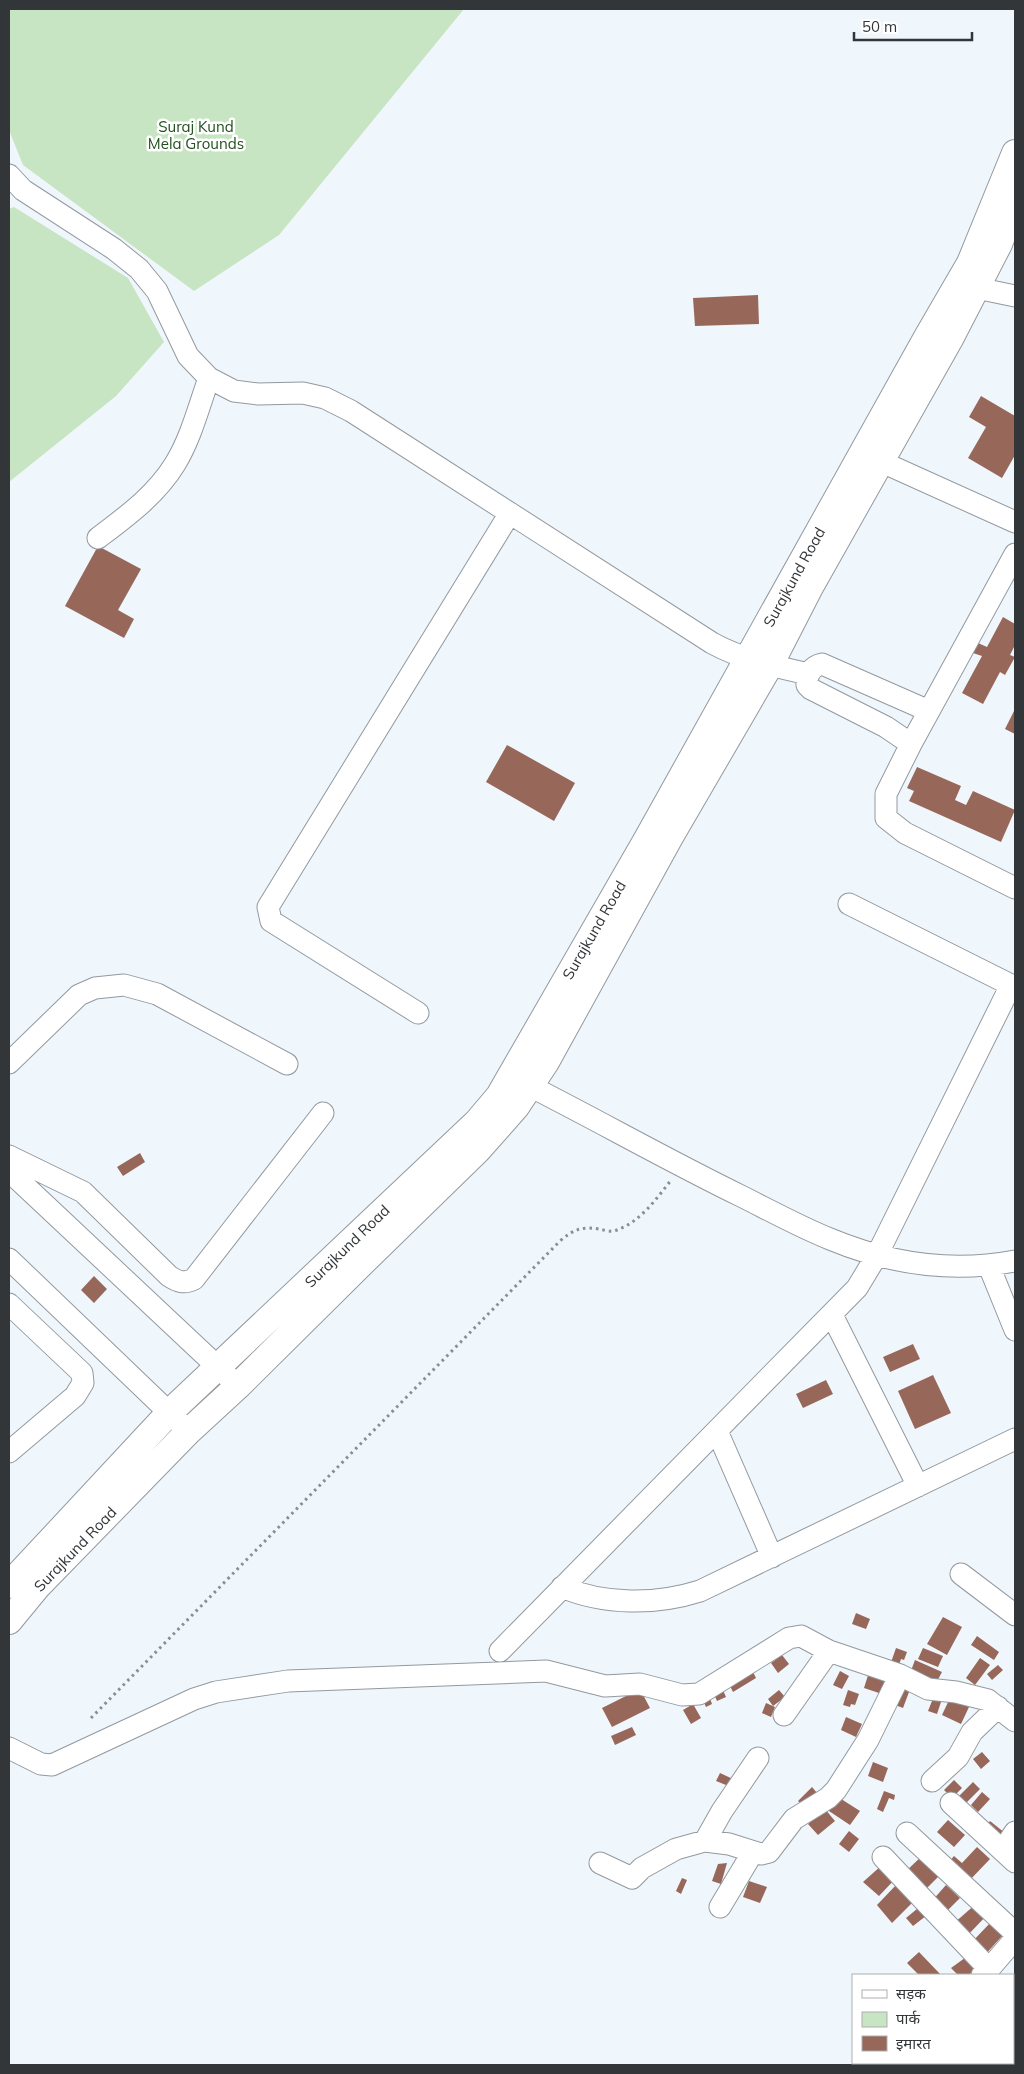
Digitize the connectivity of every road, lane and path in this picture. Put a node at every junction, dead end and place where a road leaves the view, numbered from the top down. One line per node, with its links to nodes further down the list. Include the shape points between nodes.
1 (1015, 153): 4 (main road, Surajkund Road, via 970,263)
2 (9, 175): 6 (street, via 23,190 139,269 157,291 188,356)
3 (1015, 203): 4 (main road, Surajkund Road, via 998,244)
4 (968, 287): 5 (street); 7 (main road, Surajkund Road)
5 (1015, 296)
6 (209, 378): 9 (street, via 234,391 303,393 325,398 351,411); 11 (street, via 175,464 136,510)
7 (890, 426): 8 (main road, Surajkund Road); 13 (main road, Surajkund Road)
8 (882, 462): 10 (street); 13 (main road, Surajkund Road, via 810,587)
9 (510, 513): 13 (street, via 712,643); 20 (street, via 268,907 271,921)
10 (1015, 522)
11 (98, 538)
12 (1015, 554): 15 (street)
13 (759, 661): 14 (street); 23 (main road, Surajkund Road, via 670,837 546,1062)
14 (809, 674): 15 (street, via 822,664); 16 (street, via 807,685 811,689 886,727)
15 (929, 712): 16 (street)
16 (911, 744): 17 (street, via 886,794 886,818 905,833)
17 (1015, 888)
18 (849, 904): 19 (street)
19 (1013, 986): 30 (street)
20 (418, 1013)
21 (9, 1063): 22 (street, via 79,995 95,988 124,985 157,994)
22 (287, 1064)
23 (521, 1081): 26 (street); 37 (main road, Surajkund Road); 38 (main road, Surajkund Road, via 516,1107 478,1150)
24 (323, 1113): 28 (street, via 194,1279 187,1282 169,1276)
25 (9, 1156): 28 (street)
26 (682, 1168): 30 (street, via 830,1239); 56 (path, via 647,1209 629,1224 612,1231 573,1230 560,1241)
27 (9, 1170): 29 (street)
28 (84, 1192): 29 (street)
29 (58, 1217): 37 (street)
30 (877, 1255): 33 (street, via 950,1268); 35 (street, via 858,1288)
31 (9, 1259): 39 (street)
32 (1015, 1261): 33 (street)
33 (989, 1266): 36 (street)
34 (9, 1304): 43 (street, via 82,1373 83,1383 74,1396)
35 (832, 1315): 40 (street); 44 (street)
36 (1015, 1330)
37 (218, 1368): 38 (street); 39 (main road, Surajkund Road)
38 (238, 1386): 41 (main road, Surajkund Road)
39 (170, 1412): 41 (street); 47 (main road, Surajkund Road)
40 (717, 1431): 45 (street); 48 (street)
41 (188, 1432): 50 (main road, Surajkund Road, via 37,1587)
42 (1015, 1439): 44 (street)
43 (9, 1452)
44 (918, 1486): 45 (street)
45 (772, 1557): 48 (street, via 680,1597 649,1601 603,1599 582,1596)
46 (961, 1574): 49 (street)
47 (9, 1585)
48 (562, 1588): 51 (street)
49 (1015, 1615)
50 (9, 1621)
51 (500, 1651)
52 (829, 1651): 53 (street); 55 (street); 58 (street, via 801,1636 790,1638 699,1694 690,1696 640,1684 605,1686 546,1671 288,1681 194,1698 52,1765 40,1764)
53 (900, 1675): 54 (street, via 928,1688 988,1700); 65 (street, via 868,1740 836,1790 794,1819 769,1852)
54 (998, 1707): 57 (street); 60 (street, via 972,1732 958,1757)
55 (784, 1715)
56 (91, 1718)
57 (1015, 1721)
58 (9, 1748)
59 (758, 1758): 64 (street)
60 (932, 1781)
61 (951, 1803): 66 (street)
62 (1015, 1832): 66 (street)
63 (907, 1833): 70 (street)
64 (705, 1841): 65 (street); 68 (street, via 676,1849 642,1868 632,1878)
65 (753, 1852): 69 (street)
66 (1009, 1856)
67 (883, 1857): 72 (street)
68 (600, 1862)
69 (720, 1907)
70 (1015, 1933)
71 (1015, 1939): 72 (street)
72 (985, 1972)

